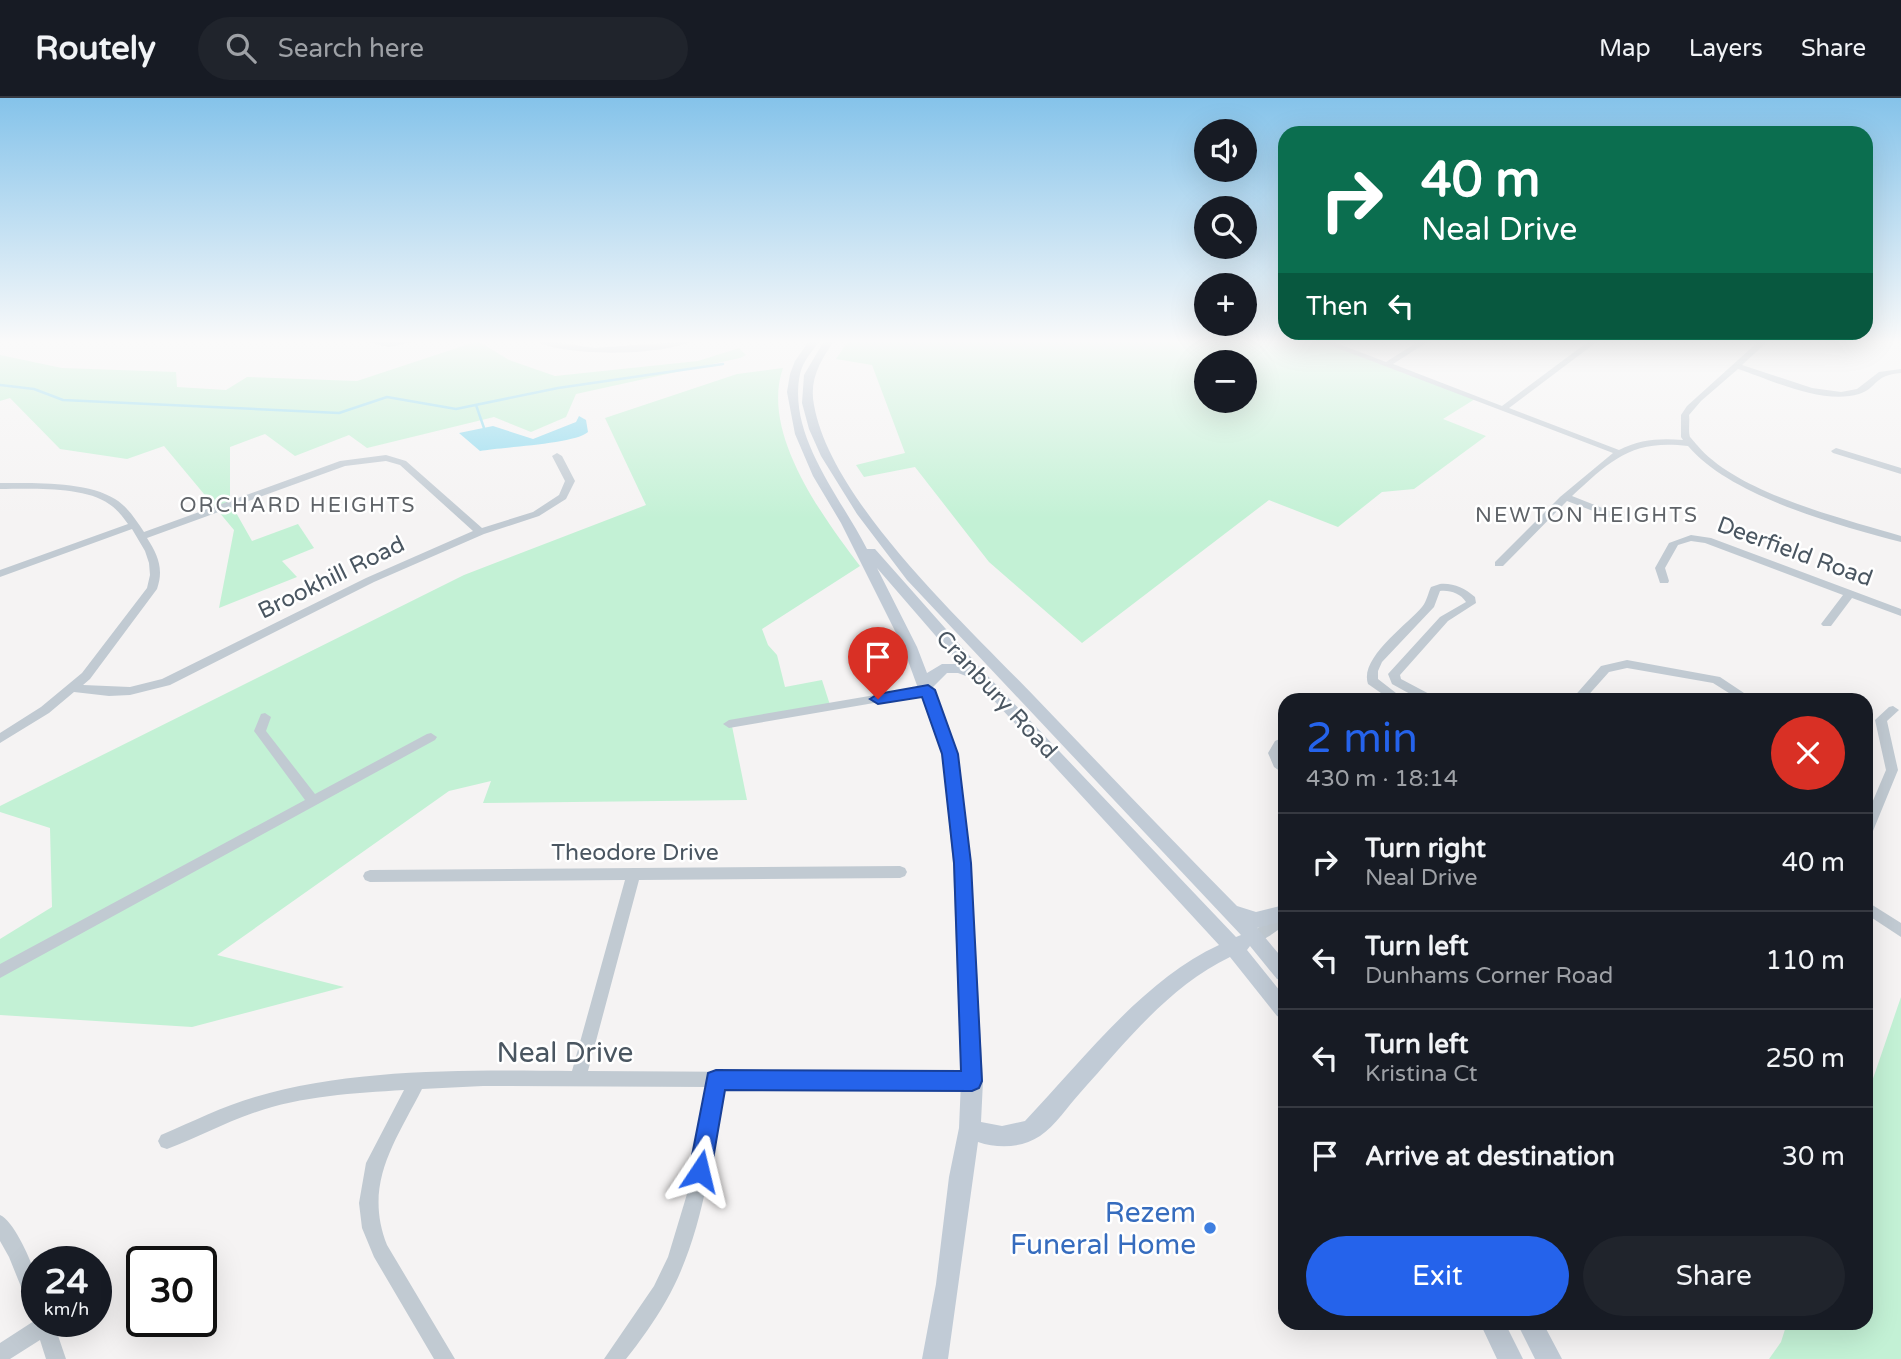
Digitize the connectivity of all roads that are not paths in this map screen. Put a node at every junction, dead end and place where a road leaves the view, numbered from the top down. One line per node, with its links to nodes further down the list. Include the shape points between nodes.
1 (794, 400): 15 (main road, Cranbury Road, via 799,431)
2 (809, 400): 22 (main road, Cranbury Road, via 815,428 846,489)
3 (1479, 400): 6 (street)
4 (1515, 400): 6 (street)
5 (1700, 400): 7 (street, via 1688,410 1684,428)
6 (1503, 409): 9 (street)
7 (1692, 444): 9 (street, via 1649,443); 19 (street, via 1720,470 1758,492)
8 (1836, 451): 11 (street)
9 (1620, 453): 13 (street)
10 (557, 456): 17 (street, Brookhill Road, via 570,481 563,498 536,514)
11 (1901, 471)
12 (0, 486): 16 (street, via 61,489 108,498)
13 (1568, 498): 14 (street); 20 (street)
14 (1617, 517)
15 (846, 520): 25 (main road, Cranbury Road); 28 (main road)
16 (134, 525): 18 (street); 21 (street)
17 (480, 532): 18 (street, via 403,463 386,458 344,463); 32 (street, Brookhill Road, via 370,580 143,691 123,694)
18 (142, 536): 32 (street, via 156,568 152,589)
19 (1901, 539)
20 (1499, 564)
21 (0, 574)
22 (912, 577): 25 (main road); 50 (main road, Cranbury Road)
23 (1664, 581): 24 (street, Deerfield Road, via 1660,568 1674,544 1699,538)
24 (1850, 593): 26 (street, Deerfield Road); 27 (street)
25 (921, 611): 28 (main road, via 911,631); 29 (main road, Cranbury Road)
26 (1901, 613)
27 (1826, 624)
28 (910, 647): 33 (main road)
29 (979, 676): 33 (main road, via 953,666 942,668 933,674); 56 (main road, Cranbury Road)
30 (1372, 676): 31 (street); 31 (street, via 1377,660 1430,605 1435,589 1450,587 1471,599 1466,608 1444,619); 34 (street, via 1372,681)
31 (1394, 676): 35 (street)
32 (72, 688): 42 (street)
33 (927, 688): 40 (street); 62 (main road, via 950,754 962,863)
34 (1389, 693)
35 (1418, 693)
36 (1583, 693): 37 (street, via 1605,669 1627,664 1716,680)
37 (1737, 693)
38 (1893, 710): 46 (street, via 1881,720 1892,770)
39 (265, 717): 45 (street, via 260,731)
40 (729, 724)
41 (430, 737): 45 (street)
42 (0, 739)
43 (1278, 746): 44 (street, via 1274,753)
44 (1278, 762)
45 (313, 801): 58 (street)
46 (1873, 815)
47 (900, 872): 48 (street, Theodore Drive)
48 (632, 874): 49 (street, Theodore Drive); 60 (street)
49 (370, 876)
50 (1224, 906): 52 (main road, via 1256,920); 55 (main road, Cranbury Road)
51 (1873, 912): 54 (street)
52 (1278, 914)
53 (1278, 923): 55 (street)
54 (1901, 931)
55 (1254, 937): 56 (main road); 57 (main road, Cranbury Road)
56 (1233, 947): 59 (main road, Cranbury Road); 64 (main road, via 1201,962 1155,997 1032,1128 1010,1138)
57 (1278, 966)
58 (0, 971)
59 (1278, 1003)
60 (578, 1079): 61 (street, Neal Drive); 63 (street, Neal Drive, via 484,1078)
61 (716, 1080): 62 (street, Neal Drive); 75 (street, via 684,1244 657,1301)
62 (972, 1081): 64 (main road)
63 (416, 1084): 65 (street, Neal Drive, via 358,1085 287,1097 253,1105); 74 (street, via 375,1163 368,1203 380,1251)
64 (970, 1128): 76 (main road)
65 (167, 1141)
66 (0, 1224): 67 (street)
67 (21, 1263)
68 (1496, 1330): 77 (main road)
69 (1533, 1330): 78 (main road)
70 (24, 1337): 72 (street)
71 (49, 1337): 73 (street)
72 (0, 1354)
73 (56, 1359)
74 (445, 1359)
75 (614, 1359)
76 (935, 1359)
77 (1510, 1359)
78 (1549, 1359)

